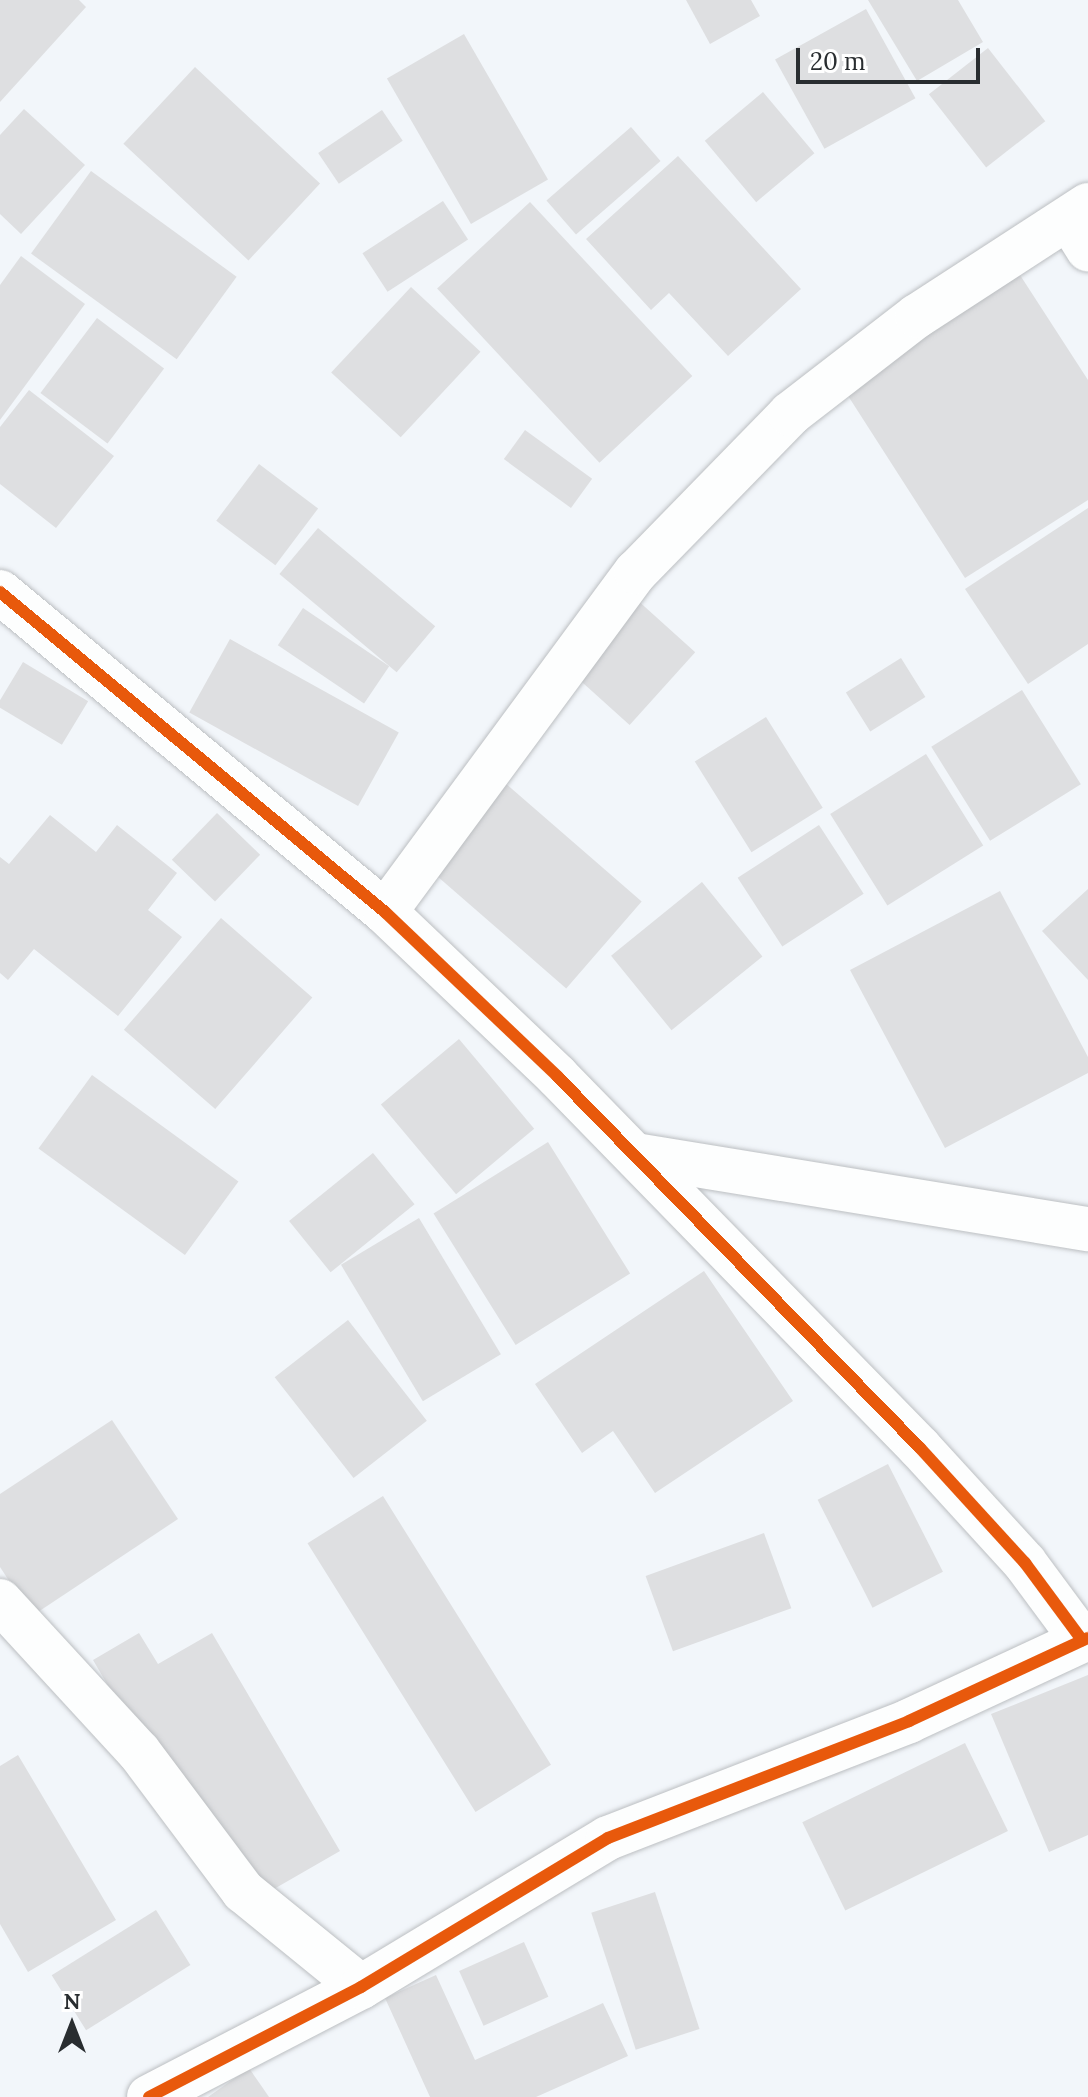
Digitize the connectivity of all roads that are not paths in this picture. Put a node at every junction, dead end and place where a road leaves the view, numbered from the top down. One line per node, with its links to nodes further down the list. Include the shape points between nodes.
1 (1082, 225): 3 (street, via 917,316 790,414 636,572)
2 (0, 592): 3 (street)
3 (385, 912): 4 (street)
4 (635, 1155): 5 (street); 7 (street, via 920,1448 1025,1563)
5 (1088, 1229)
6 (0, 1601): 8 (street, via 139,1752 243,1891)
7 (1085, 1639): 8 (street, via 909,1721 608,1838)
8 (361, 1987): 9 (street)
9 (149, 2097)

